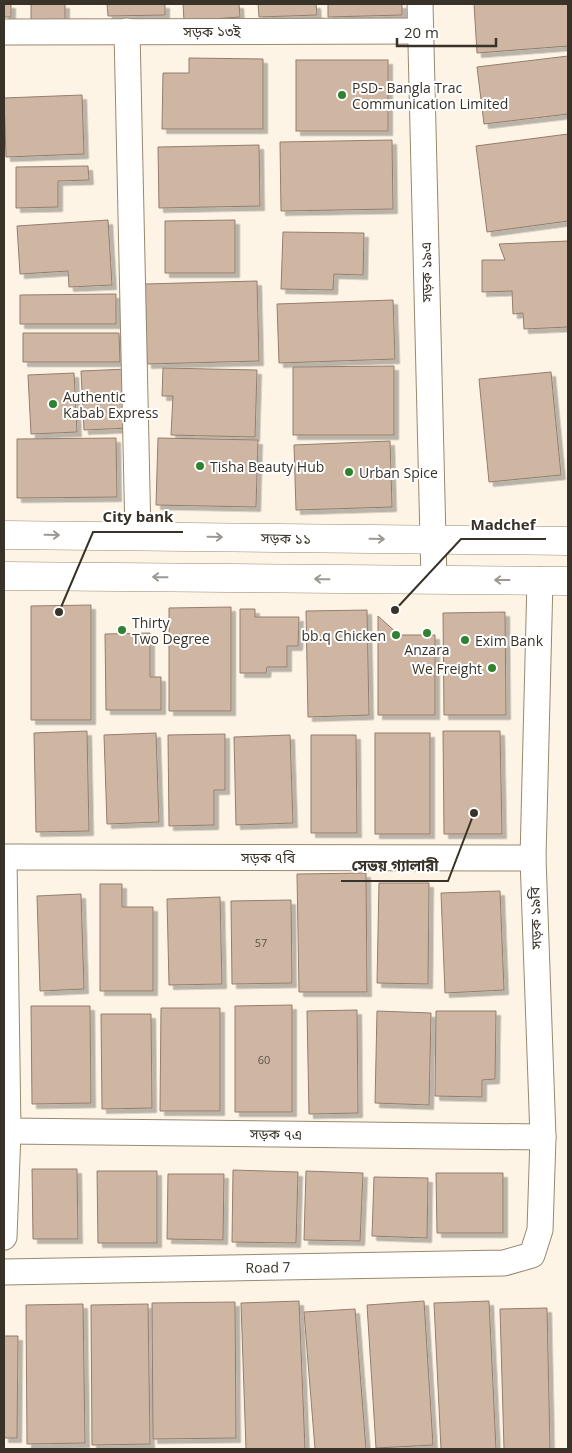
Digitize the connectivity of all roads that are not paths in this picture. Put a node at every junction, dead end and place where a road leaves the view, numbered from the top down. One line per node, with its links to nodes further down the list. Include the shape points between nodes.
1 (420, 4): 3 (street, সড়ক ১৯এ)
2 (127, 31): 3 (street, সড়ক ১৩ই); 4 (street, সড়ক ১৩ই); 6 (street)
3 (421, 31): 7 (street, সড়ক ১৯এ)
4 (4, 32)
5 (4, 535): 6 (main road, সড়ক ১১, one-way to 6)
6 (138, 536): 7 (main road, সড়ক ১১, one-way to 7)
7 (432, 540): 8 (main road, সড়ক ১১); 10 (street, সড়ক ১৯এ)
8 (568, 541)
9 (4, 576): 10 (main road, one-way to 9)
10 (434, 580): 11 (main road, one-way to 10)
11 (540, 580): 12 (main road); 14 (street, সড়ক ১৯বি)
12 (568, 581)
13 (4, 858): 14 (street, সড়ক ৭বি); 15 (street)
14 (532, 858): 16 (street, সড়ক ১৯বি)
15 (8, 1131): 16 (street, সড়ক ৭এ); 17 (street)
16 (543, 1137): 18 (street, সড়ক ১৯বি, via 540,1230)
17 (4, 1237)
18 (532, 1255): 19 (street, Road 7, via 504,1262)
19 (4, 1272)

